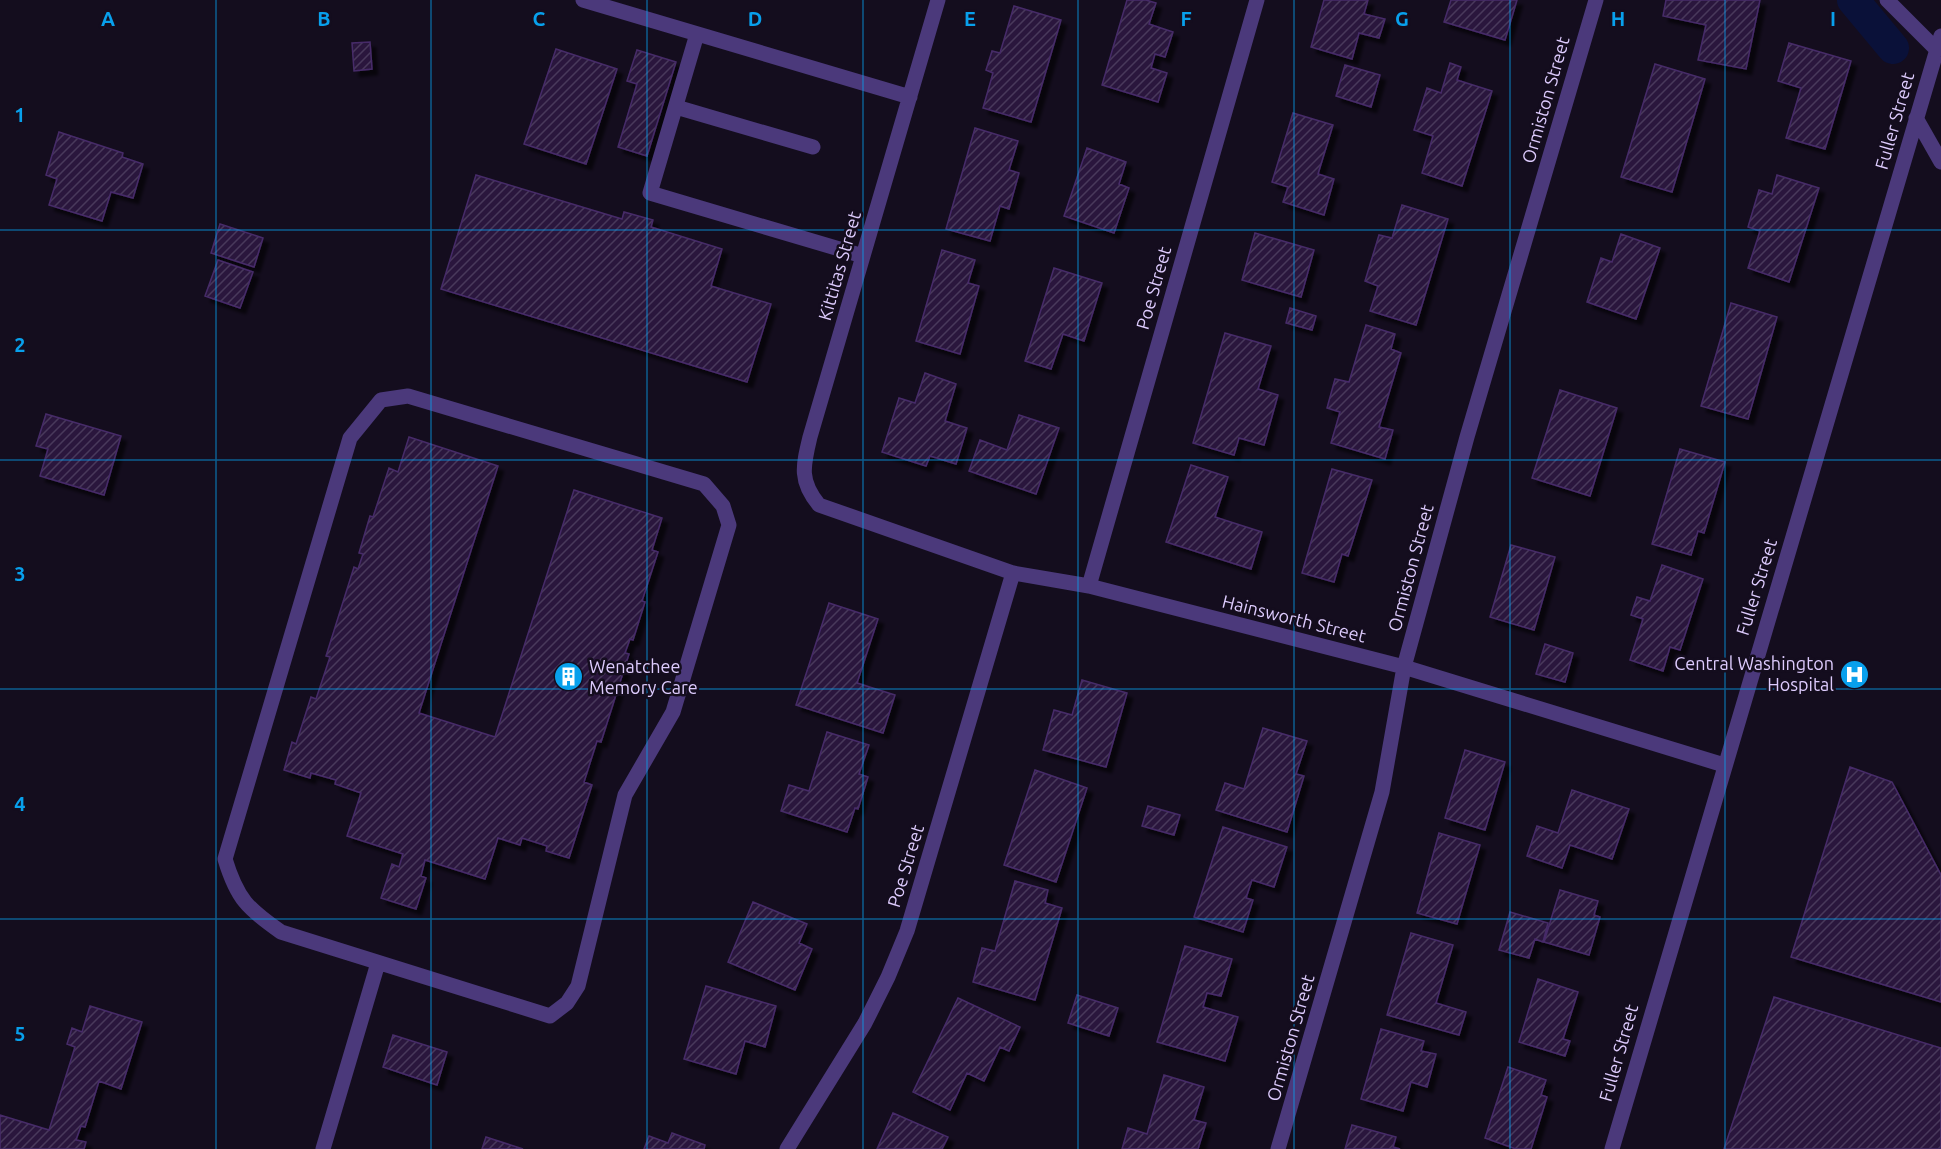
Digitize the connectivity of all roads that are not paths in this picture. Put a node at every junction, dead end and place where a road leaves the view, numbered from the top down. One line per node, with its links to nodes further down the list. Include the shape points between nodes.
1 (583, 0): 6 (street)
2 (938, 0): 8 (street, Kittitas Street)
3 (1257, 0): 16 (street, Poe Street)
4 (1596, 0): 17 (street, Ormiston Street, via 1467,436)
5 (1887, 0): 7 (street)
6 (697, 34): 8 (street); 9 (street)
7 (1939, 43): 10 (street, Fuller Street)
8 (910, 97): 13 (street, Kittitas Street)
9 (676, 107): 11 (street); 13 (street, via 650,193)
10 (1916, 118): 12 (street); 18 (street, Fuller Street)
11 (813, 147)
12 (1941, 162)
13 (863, 256): 14 (street, Kittitas Street, via 804,463 808,493 819,506)
14 (854, 518): 15 (street, Hainsworth Street)
15 (1013, 573): 16 (street, Hainsworth Street); 21 (street, Poe Street, via 907,931 865,1023)
16 (1089, 586): 17 (street, Hainsworth Street)
17 (1404, 667): 18 (street, Hainsworth Street); 22 (street, Ormiston Street, via 1382,792)
18 (1724, 765): 23 (street, Fuller Street)
19 (378, 963): 19 (street, via 550,1016 567,1003 578,986 625,795 674,712 729,525 723,506 704,484 408,396 381,400 350,438 225,859 233,885 254,913 281,932); 20 (street)
20 (323, 1149)
21 (787, 1149)
22 (1278, 1149)
23 (1612, 1149)

